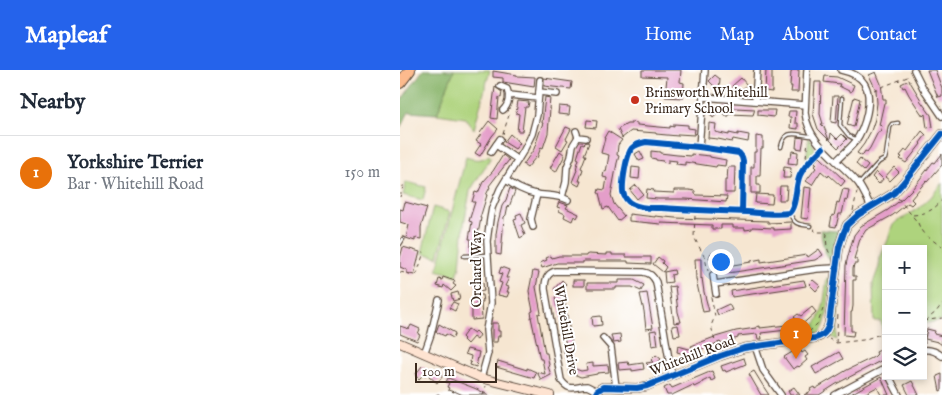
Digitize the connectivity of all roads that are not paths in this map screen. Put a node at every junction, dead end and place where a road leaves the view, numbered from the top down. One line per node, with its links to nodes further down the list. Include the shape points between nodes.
1 (410, 70): 8 (highway)
2 (705, 70): 13 (street)
3 (757, 70): 15 (street)
4 (807, 70): 16 (street)
5 (841, 70): 24 (street, via 860,78 867,92 867,114)
6 (914, 72): 18 (street)
7 (540, 80): 12 (street, Orchard Way)
8 (400, 83)
9 (500, 86): 11 (street, via 507,89)
10 (557, 94): 12 (street)
11 (509, 95): 12 (street); 17 (street)
12 (538, 95): 32 (street, Orchard Way, via 532,134)
13 (703, 97): 15 (street); 26 (street)
14 (842, 98): 24 (lane, via 839,122)
15 (755, 100): 16 (street)
16 (805, 105): 21 (street)
17 (505, 107)
18 (942, 116)
19 (898, 123): 35 (lane, via 890,127 885,159)
20 (942, 134): 39 (street, via 894,193)
21 (811, 136): 27 (lane, via 787,134); 28 (street)
22 (586, 138): 37 (street, via 577,134)
23 (500, 139): 25 (street)
24 (856, 140): 33 (street)
25 (496, 145): 30 (street); 32 (street)
26 (699, 147): 31 (street); 40 (street, via 646,142 636,145 626,159 625,198 637,206)
27 (781, 147)
28 (823, 148): 33 (street); 41 (street, via 804,167)
29 (746, 149): 31 (street)
30 (490, 152)
31 (741, 154): 40 (street)
32 (518, 160): 34 (street, Orchard Way)
33 (836, 161): 35 (street)
34 (506, 180): 36 (street); 46 (street, Orchard Way, via 490,219)
35 (859, 184): 39 (street)
36 (537, 194): 37 (street); 43 (street, via 537,209 531,219)
37 (562, 197): 38 (street)
38 (568, 200)
39 (871, 207): 48 (street, via 850,221 839,247)
40 (742, 212): 41 (street)
41 (789, 213): 42 (lane, via 795,223)
42 (810, 226)
43 (533, 227)
44 (403, 239): 45 (lane)
45 (400, 244)
46 (488, 255): 47 (lane); 61 (street, Orchard Way, via 491,303 486,330)
47 (464, 256)
48 (836, 265): 50 (street); 55 (street, Whitehill Road, via 829,324 824,336 776,346)
49 (713, 274): 50 (street)
50 (715, 284): 51 (street)
51 (716, 294)
52 (439, 300): 57 (street)
53 (603, 338): 63 (street, via 611,347)
54 (400, 343): 57 (street)
55 (755, 346): 60 (street, Whitehill Road, via 720,356); 67 (street, via 760,363)
56 (927, 350): 58 (street)
57 (424, 354): 61 (street)
58 (942, 356)
59 (882, 370): 68 (street)
60 (672, 377): 64 (street, Whitehill Road); 65 (street, Whitehill Drive, via 656,282 649,273 551,272 546,278 545,289 562,380 570,388 587,386)
61 (485, 379): 66 (street)
62 (891, 380): 69 (street)
63 (616, 387): 64 (street, Whitehill Road); 65 (street, Whitehill Road, via 603,387)
64 (638, 391)
65 (596, 393)
66 (550, 395)
67 (781, 395)
68 (835, 395)
69 (899, 395)

